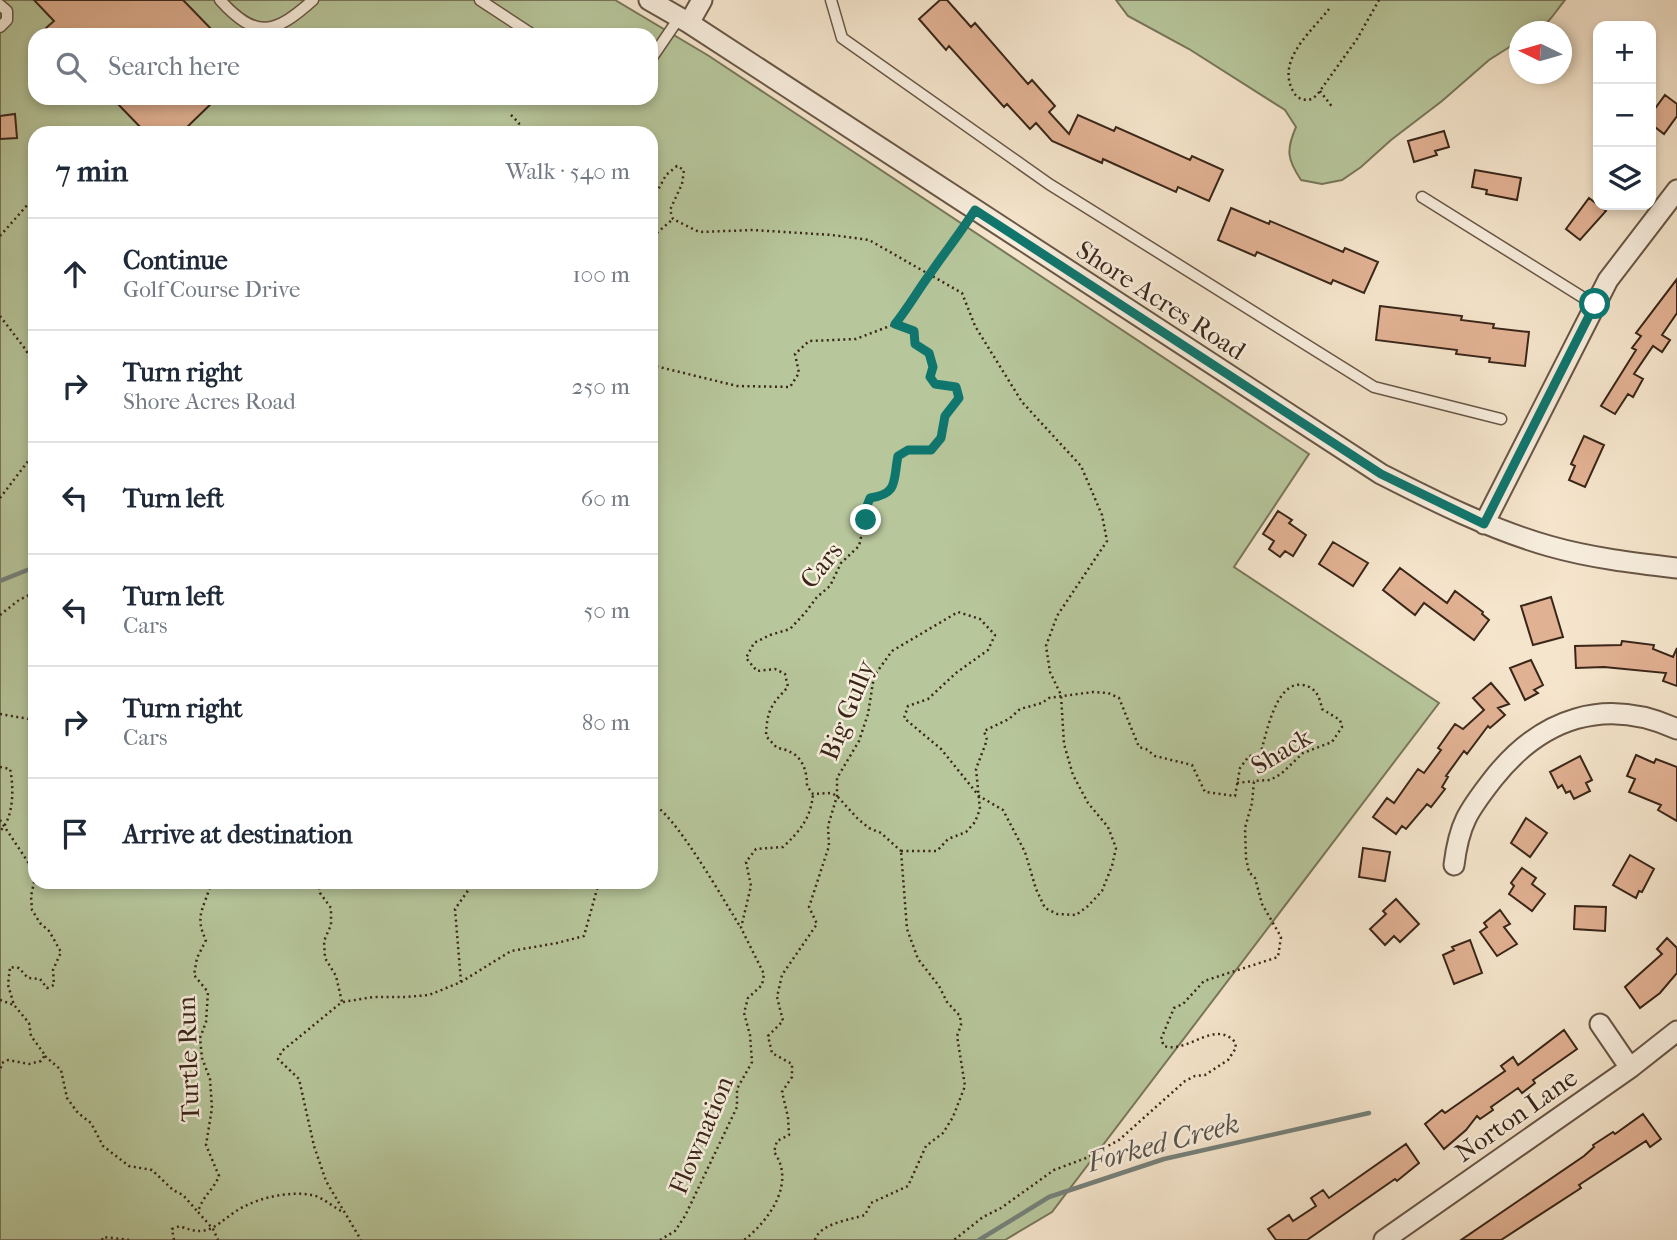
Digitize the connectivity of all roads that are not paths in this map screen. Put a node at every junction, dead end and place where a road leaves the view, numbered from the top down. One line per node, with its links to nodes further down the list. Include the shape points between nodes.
1 (220, 0): 2 (lane, via 245,24 258,28 276,27 294,18)
2 (313, 0)
3 (480, 0): 10 (lane)
4 (649, 0): 8 (street, Shore Acres Road)
5 (702, 0): 8 (street)
6 (831, 0): 15 (lane, via 842,38 1049,184 1339,366 1374,387)
7 (0, 5): 9 (lane, via 8,20)
8 (677, 13): 11 (lane); 16 (street, Shore Acres Road, via 1381,474)
9 (0, 27)
10 (522, 28)
11 (658, 47)
12 (1677, 190): 14 (street)
13 (1422, 197): 14 (lane)
14 (1595, 304): 16 (street)
15 (1501, 419)
16 (1484, 524): 17 (street, Shore Acres Road, via 1597,557)
17 (1677, 568)
18 (1677, 729): 19 (street, via 1632,713 1602,714 1551,728 1528,742 1507,761 1468,812)
19 (1454, 865)
20 (1600, 1024): 22 (street)
21 (1677, 1031): 22 (street, Norton Lane)
22 (1630, 1068): 23 (street, Norton Lane)
23 (1384, 1240)

